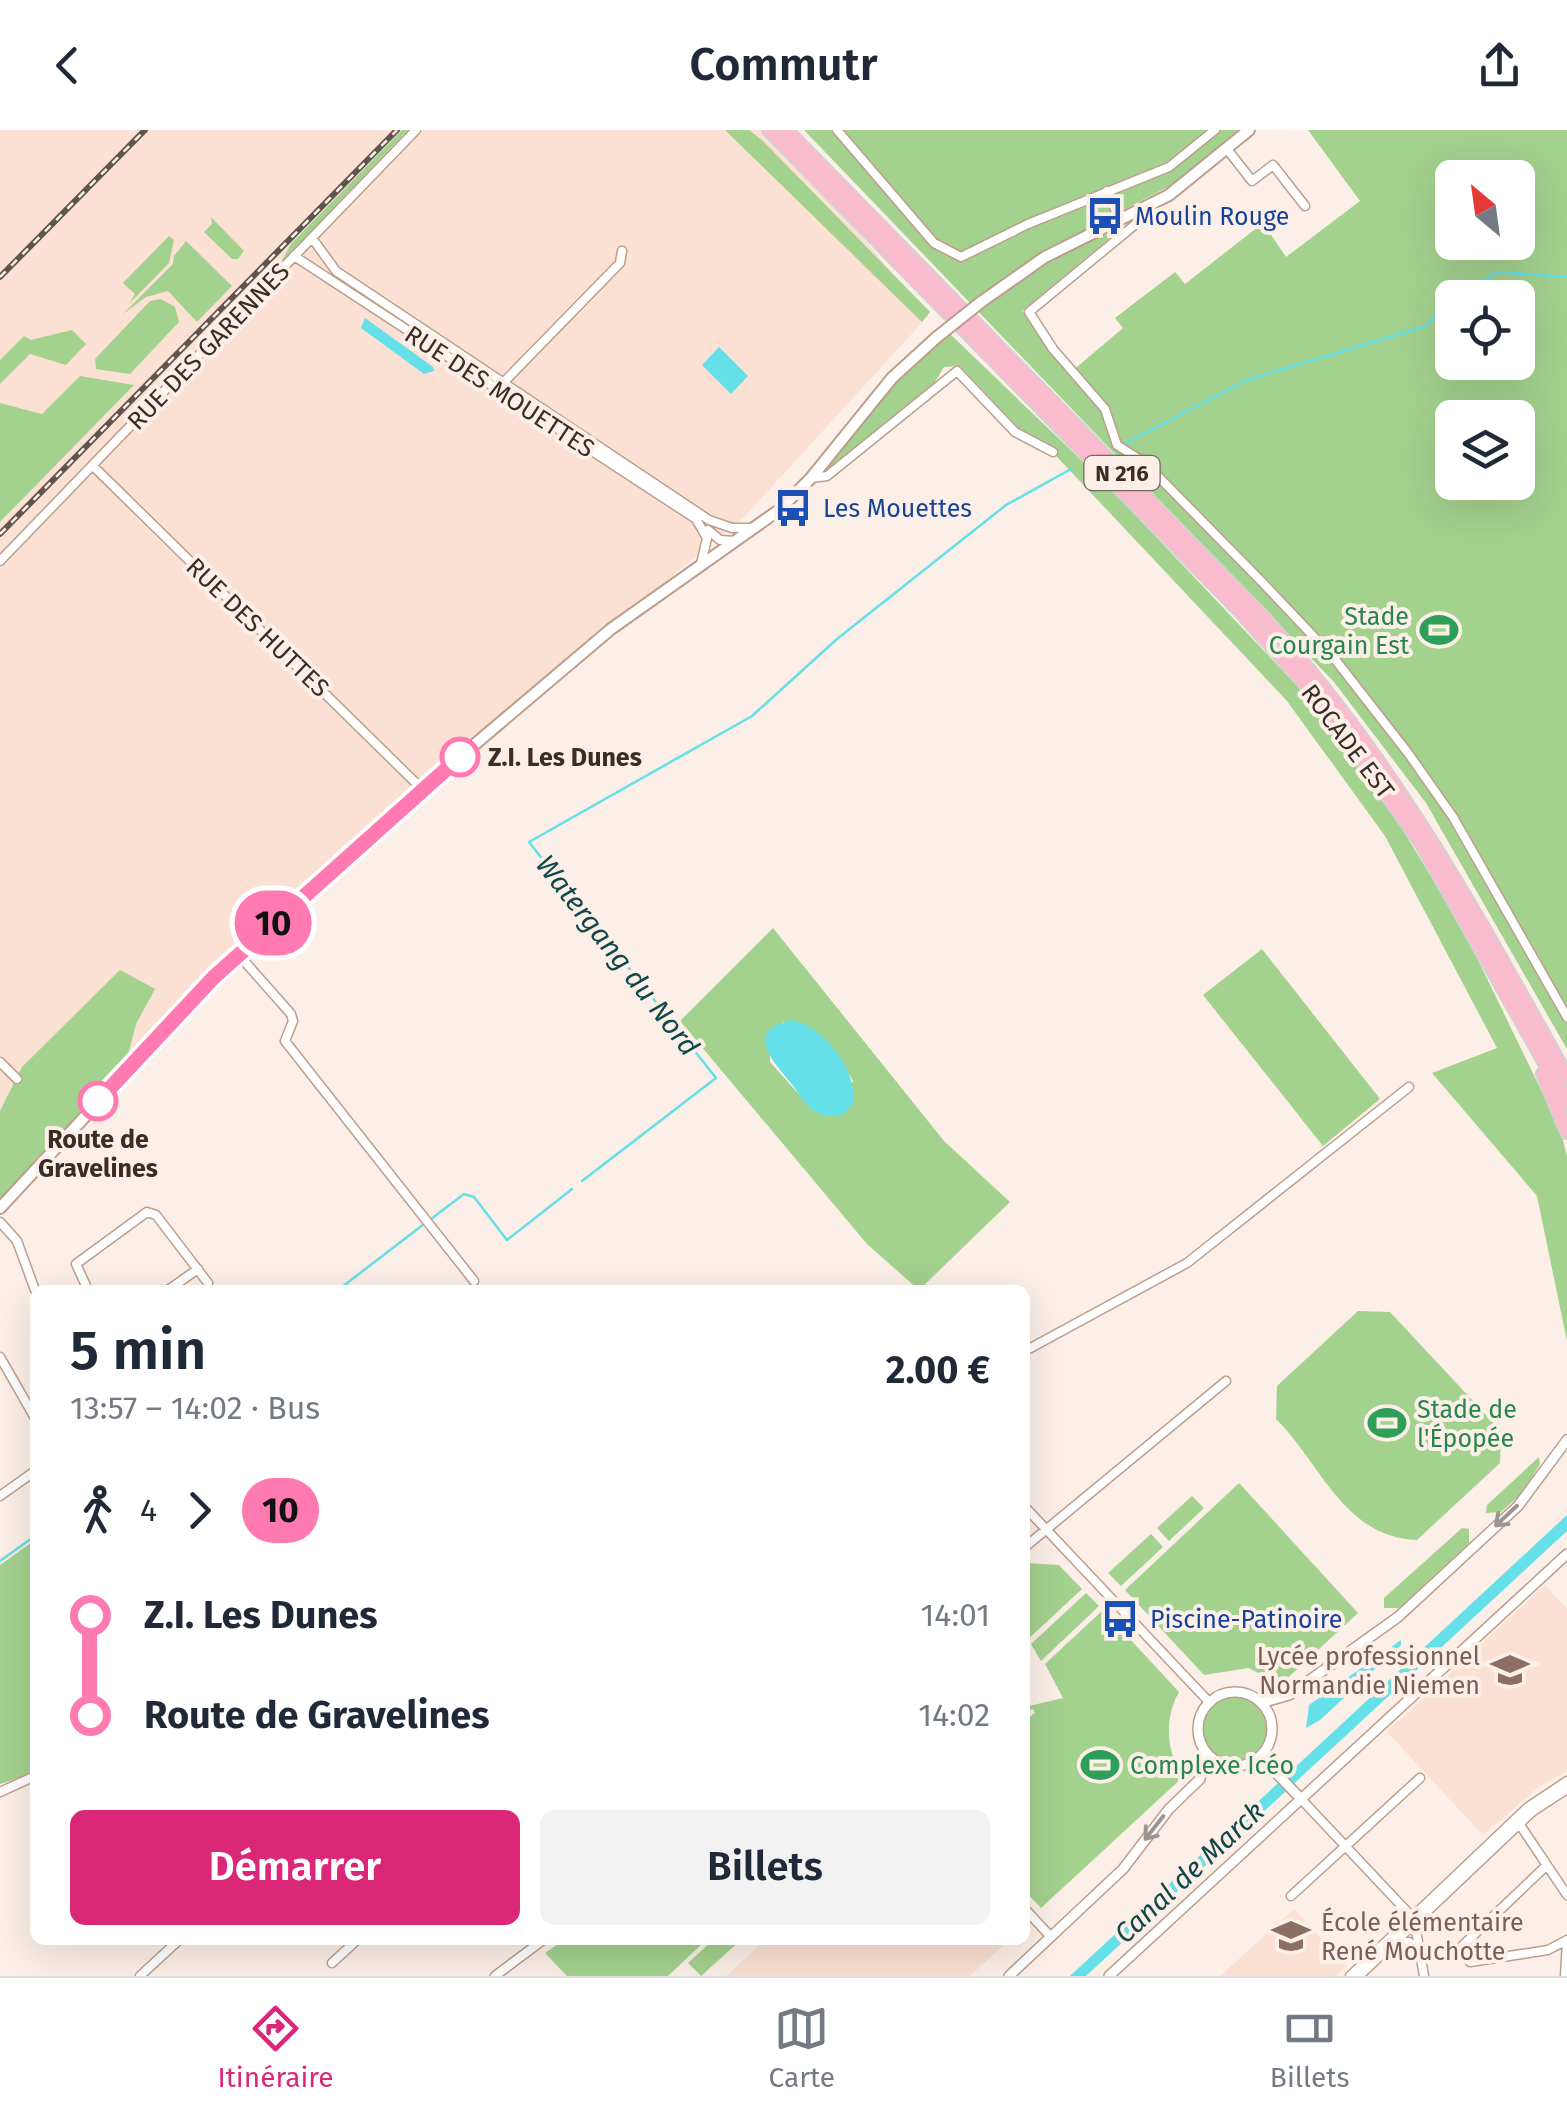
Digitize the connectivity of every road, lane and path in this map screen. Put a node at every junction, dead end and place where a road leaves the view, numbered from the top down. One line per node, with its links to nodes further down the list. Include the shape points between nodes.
1 (416, 130): 14 (street, RUE DES GARENNES)
2 (759, 130): 9 (highway)
3 (768, 130): 9 (highway, ROCADE EST / N 216)
4 (786, 130): 32 (highway, ROCADE EST / N 216, via 1316,678 1423,822)
5 (837, 130): 10 (street, via 929,237 956,257)
6 (1215, 130): 10 (street, via 1175,164)
7 (1249, 130): 8 (main road)
8 (1227, 149): 11 (main road); 12 (street, via 1252,181 1273,165)
9 (818, 180): 30 (highway, ROCADE EST / N 216, via 1292,668 1391,795)
10 (1107, 191): 13 (street)
11 (1152, 205): 13 (main road); 31 (street, via 1029,312 1105,409 1116,445 1145,463 1262,582 1334,658 1408,753)
12 (1304, 206)
13 (1120, 220): 20 (main road, bridge, via 1032,264 937,338 883,388)
14 (312, 238): 16 (street, RUE DES GARENNES); 17 (street, RUE DES MOUETTES, via 336,271)
15 (622, 250): 17 (street, via 620,263)
16 (294, 256): 17 (street, RUE DES MOUETTES); 19 (street, RUE DES GARENNES)
17 (501, 385): 21 (street, RUE DES MOUETTES)
18 (1053, 452): 20 (street, via 1015,432 957,371 828,476)
19 (94, 466): 26 (street, RUE DES GARENNES); 28 (street, RUE DES HUTTES)
20 (812, 478): 22 (main road)
21 (706, 524): 22 (street, RUE DES MOUETTES); 24 (street, RUE DES MOUETTES); 27 (street, via 707,548)
22 (760, 525): 23 (main road)
23 (740, 540): 24 (street); 25 (main road)
24 (725, 541): 25 (street)
25 (718, 556): 27 (main road)
26 (0, 561)
27 (697, 569): 28 (main road, via 617,624)
28 (422, 789): 29 (main road)
29 (238, 954): 40 (main road); 43 (street, via 291,1014 285,1041)
30 (1492, 968): 38 (highway, ROCADE EST / N 216); 39 (highway)
31 (1567, 1016)
32 (1544, 1036): 34 (highway); 35 (highway, ROCADE EST / N 216)
33 (0, 1062): 36 (street)
34 (1567, 1062)
35 (1567, 1077)
36 (17, 1079)
37 (1409, 1087): 48 (street, via 1187,1263)
38 (1567, 1102)
39 (1567, 1132)
40 (0, 1208)
41 (0, 1222): 45 (street, via 18,1241)
42 (198, 1270): 44 (street); 46 (street, via 147,1212 77,1262); 47 (street)
43 (474, 1281)
44 (208, 1284)
45 (33, 1285)
46 (85, 1285)
47 (176, 1285)
48 (1030, 1348)
49 (0, 1357): 51 (street)
50 (1226, 1381): 56 (street)
51 (30, 1409)
52 (1567, 1440): 60 (street, one-way to 60, via 1518,1506 1398,1616 1289,1696)
53 (30, 1475): 54 (street)
54 (0, 1496)
55 (1030, 1512): 56 (street)
56 (1046, 1530): 57 (street); 59 (street)
57 (1030, 1543)
58 (1567, 1554): 68 (street)
59 (1210, 1702): 60 (street, via 1240,1692); 61 (street, via 1199,1724)
60 (1261, 1703): 62 (street, via 1272,1731)
61 (1206, 1750): 62 (street, via 1232,1766); 76 (street, one-way to 76, via 1200,1779 1115,1878)
62 (1260, 1756): 68 (street)
63 (30, 1778): 67 (street)
64 (1420, 1778): 70 (street)
65 (1567, 1781): 69 (street)
66 (1567, 1789): 69 (street)
67 (0, 1792)
68 (1301, 1798): 70 (street); 89 (street)
69 (1517, 1821): 71 (street); 75 (street)
70 (1347, 1848): 73 (street); 75 (street)
71 (1547, 1865): 72 (street); 77 (street, via 1459,1949 1470,1962)
72 (1567, 1895)
73 (1291, 1896)
74 (1030, 1915): 76 (street)
75 (1414, 1919): 78 (street); 84 (street); 90 (street)
76 (1051, 1938): 88 (street)
77 (1566, 1941): 93 (street)
78 (1394, 1942): 84 (street, via 1409,1942); 91 (street)
79 (174, 1945): 86 (street)
80 (352, 1945): 85 (street)
81 (529, 1945): 83 (street)
82 (536, 1945): 83 (street)
83 (532, 1948): 87 (street)
84 (1420, 1957): 92 (street)
85 (332, 1963)
86 (140, 1976)
87 (495, 1976)
88 (1009, 1976)
89 (1110, 1976)
90 (1350, 1976)
91 (1358, 1976)
92 (1424, 1976)
93 (1565, 1976)

